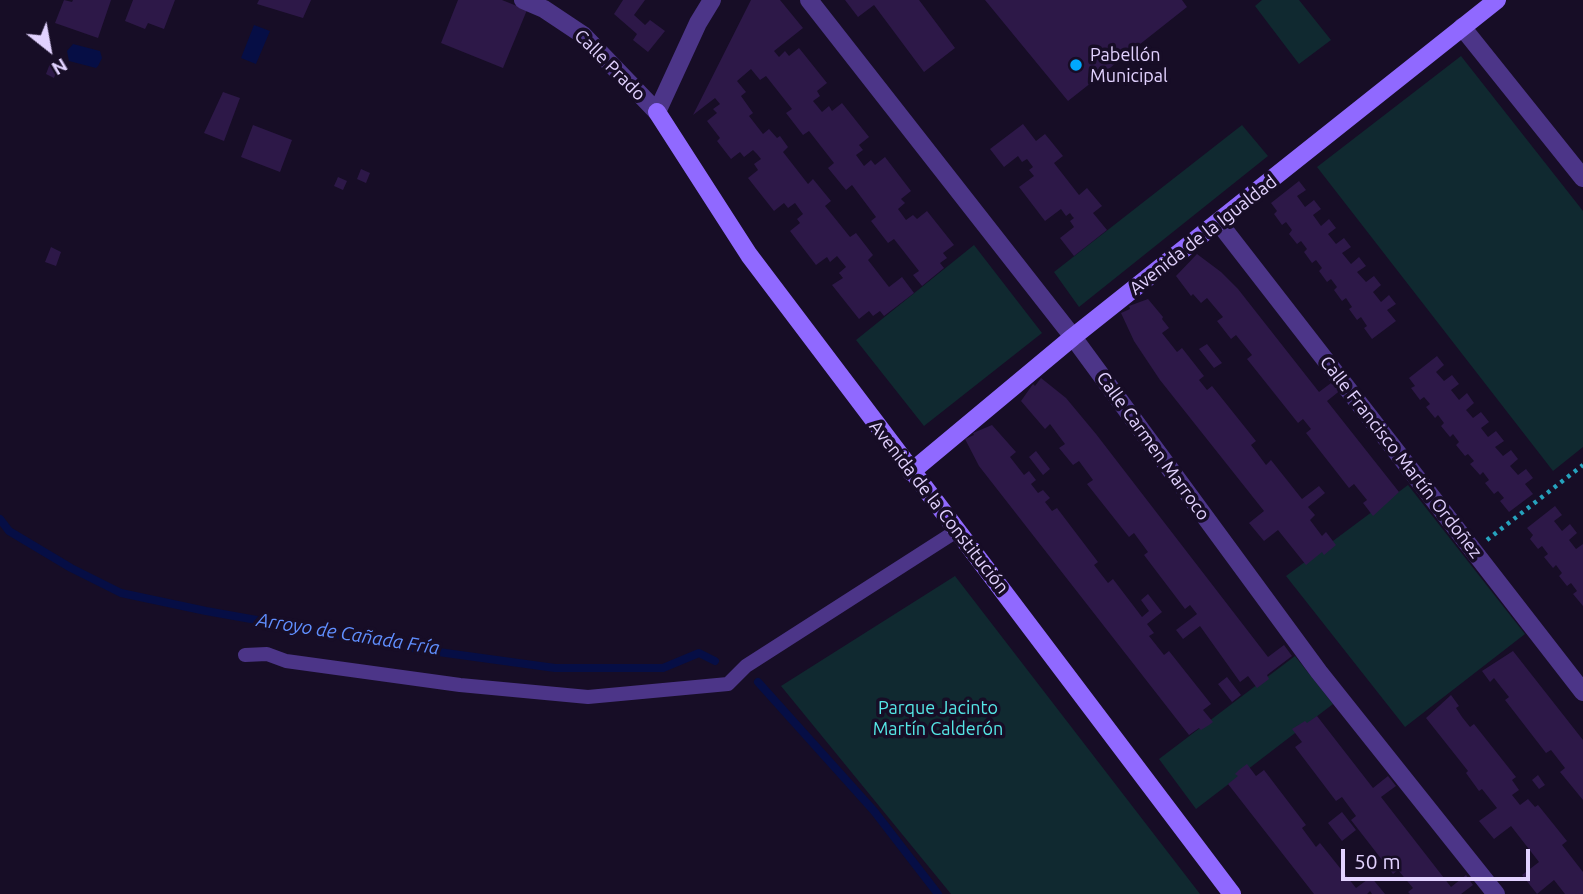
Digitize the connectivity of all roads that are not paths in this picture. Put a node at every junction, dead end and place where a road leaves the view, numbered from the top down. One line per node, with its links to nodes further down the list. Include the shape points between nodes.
1 (523, 0): 5 (street, Calle Prado)
2 (712, 0): 7 (street)
3 (810, 0): 10 (street, Calle Carmen Marroco)
4 (1497, 0): 6 (street, Avenida de la Igualdad)
5 (544, 4): 7 (street, Calle Prado, via 583,35)
6 (1462, 27): 8 (street); 9 (street, Avenida de la Igualdad)
7 (657, 112): 11 (street, Avenida de la Constitución, via 749,255)
8 (1583, 178)
9 (1219, 223): 10 (street, Avenida de la Igualdad); 14 (street, Calle Francisco Martín Ordoñez)
10 (1073, 337): 11 (street, Avenida de la Igualdad); 16 (street, Calle Carmen Marroco, via 1320,672)
11 (911, 472): 12 (street, Avenida de la Constitución)
12 (958, 530): 13 (lane, via 746,666 728,684 588,697 460,685 286,661 267,654); 15 (street, Avenida de la Constitución)
13 (245, 655)
14 (1583, 692)
15 (1232, 894)
16 (1496, 894)

